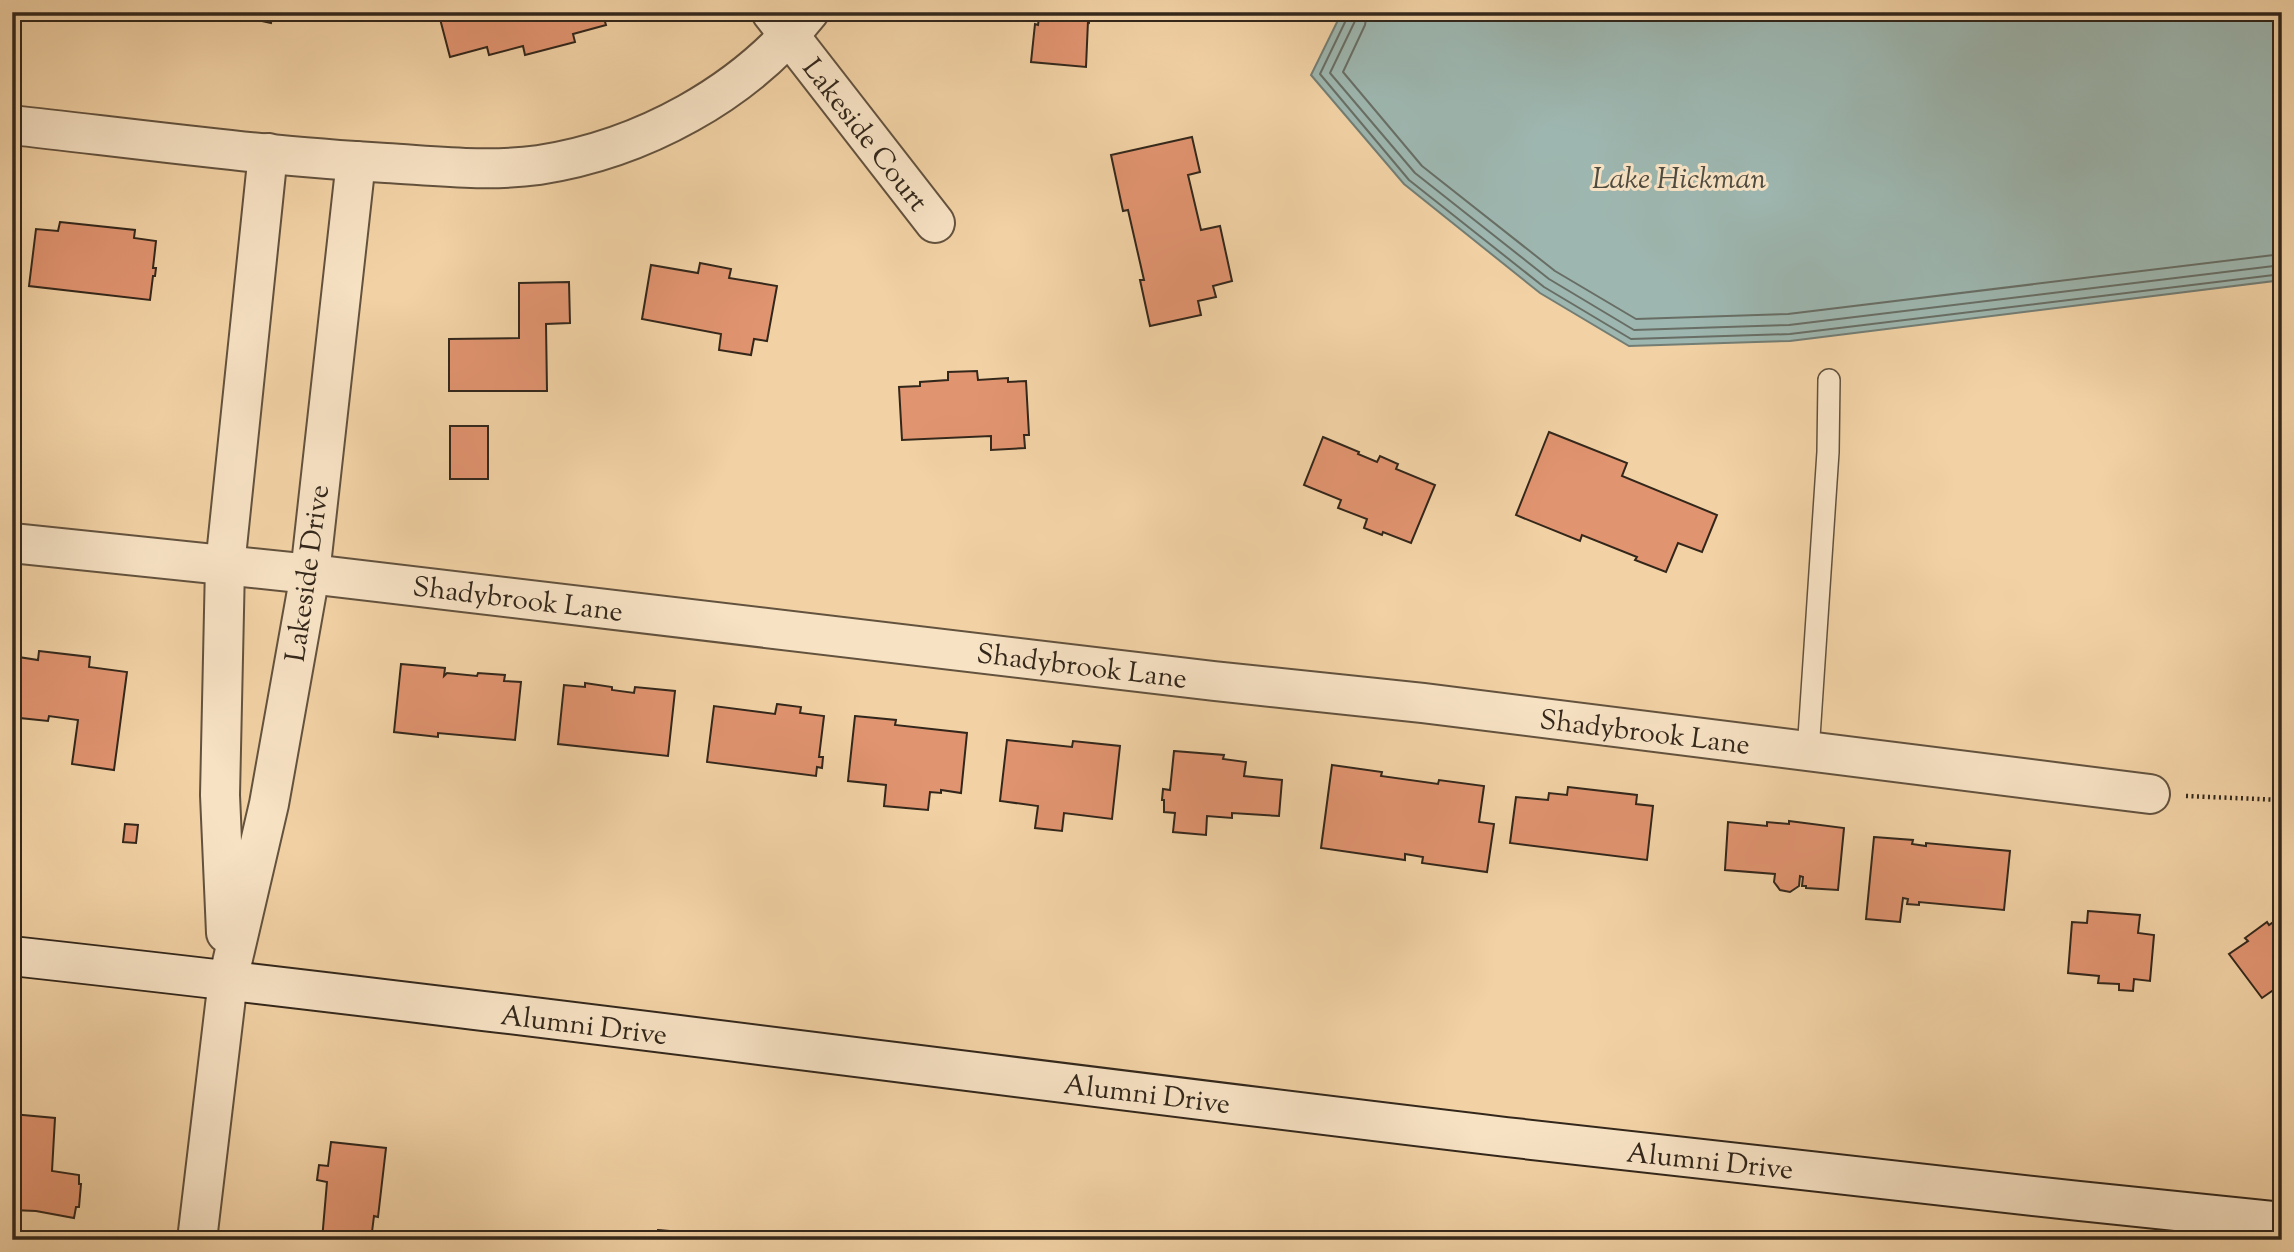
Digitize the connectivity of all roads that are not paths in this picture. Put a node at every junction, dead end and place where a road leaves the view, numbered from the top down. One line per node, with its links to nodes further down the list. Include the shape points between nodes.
1 (790, 20): 4 (street, via 719,95 664,127 601,150 539,164 484,169); 5 (street, Lakeside Court)
2 (12, 125): 3 (street)
3 (268, 153): 4 (street); 8 (street, Lakeside Drive)
4 (355, 161): 9 (street, Lakeside Drive)
5 (935, 223)
6 (1829, 380): 10 (lane)
7 (12, 542): 8 (street, Shadybrook Lane)
8 (225, 566): 9 (street, Shadybrook Lane); 13 (street, Lakeside Drive, via 220,795)
9 (310, 574): 10 (street, Shadybrook Lane); 13 (street, Lakeside Drive, via 269,804)
10 (1808, 751): 11 (street, Shadybrook Lane)
11 (2150, 794)
12 (12, 956): 13 (street, Alumni Drive)
13 (228, 980): 14 (street, Alumni Drive, via 1507,1137); 15 (street, Lakeside Drive)
14 (2282, 1222)
15 (197, 1240)

